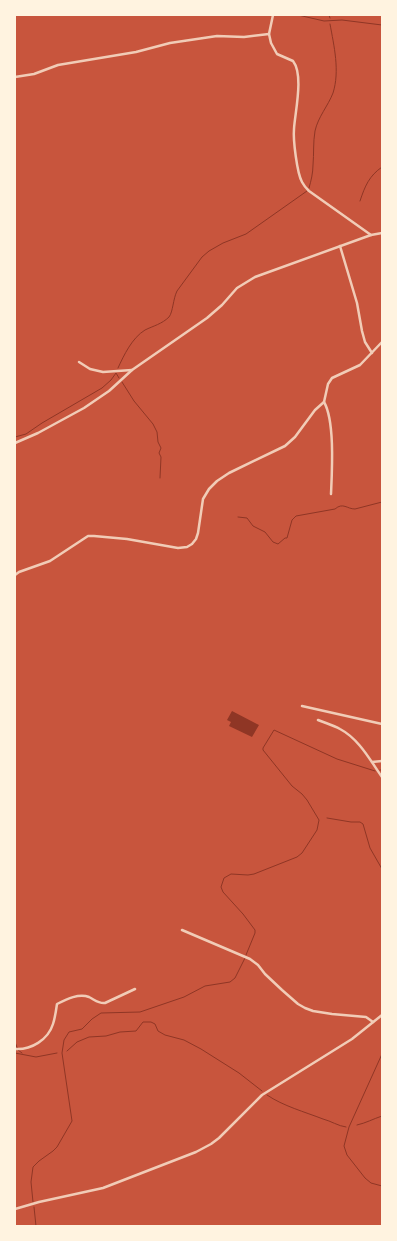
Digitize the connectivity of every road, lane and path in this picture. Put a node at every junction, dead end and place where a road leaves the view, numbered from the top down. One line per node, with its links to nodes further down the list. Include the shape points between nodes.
1 (273, 15): 2 (street)
2 (269, 34): 3 (street, via 217,36 179,42); 5 (street, via 277,54 294,61 298,71 293,130 302,182 309,191)
3 (15, 77)
4 (382, 233): 5 (street)
5 (371, 235): 6 (street)
6 (340, 246): 8 (street, via 365,342); 10 (street, via 256,277 238,288 207,318)
7 (382, 342): 8 (street)
8 (372, 353): 11 (street, via 360,365 332,378)
9 (79, 362): 10 (street, via 103,372)
10 (132, 370): 12 (street, via 84,408)
11 (324, 402): 13 (street, via 331,429); 14 (street, via 286,446 229,473 209,489 203,499 196,539 187,547 88,536 50,561)
12 (15, 443)
13 (331, 494)
14 (15, 575)
15 (302, 706): 17 (street)
16 (318, 720): 19 (street, via 348,734)
17 (382, 724)
18 (382, 760): 19 (street)
19 (372, 762): 20 (street)
20 (382, 777)
21 (182, 930): 24 (street, via 250,959 305,1008 366,1017)
22 (135, 989): 25 (street, via 101,1003 82,995 57,1004 53,1025 45,1037 33,1047)
23 (382, 1015): 24 (street)
24 (373, 1022): 26 (street, via 352,1039 262,1095 219,1138 196,1152 103,1188)
25 (15, 1050)
26 (15, 1209)

